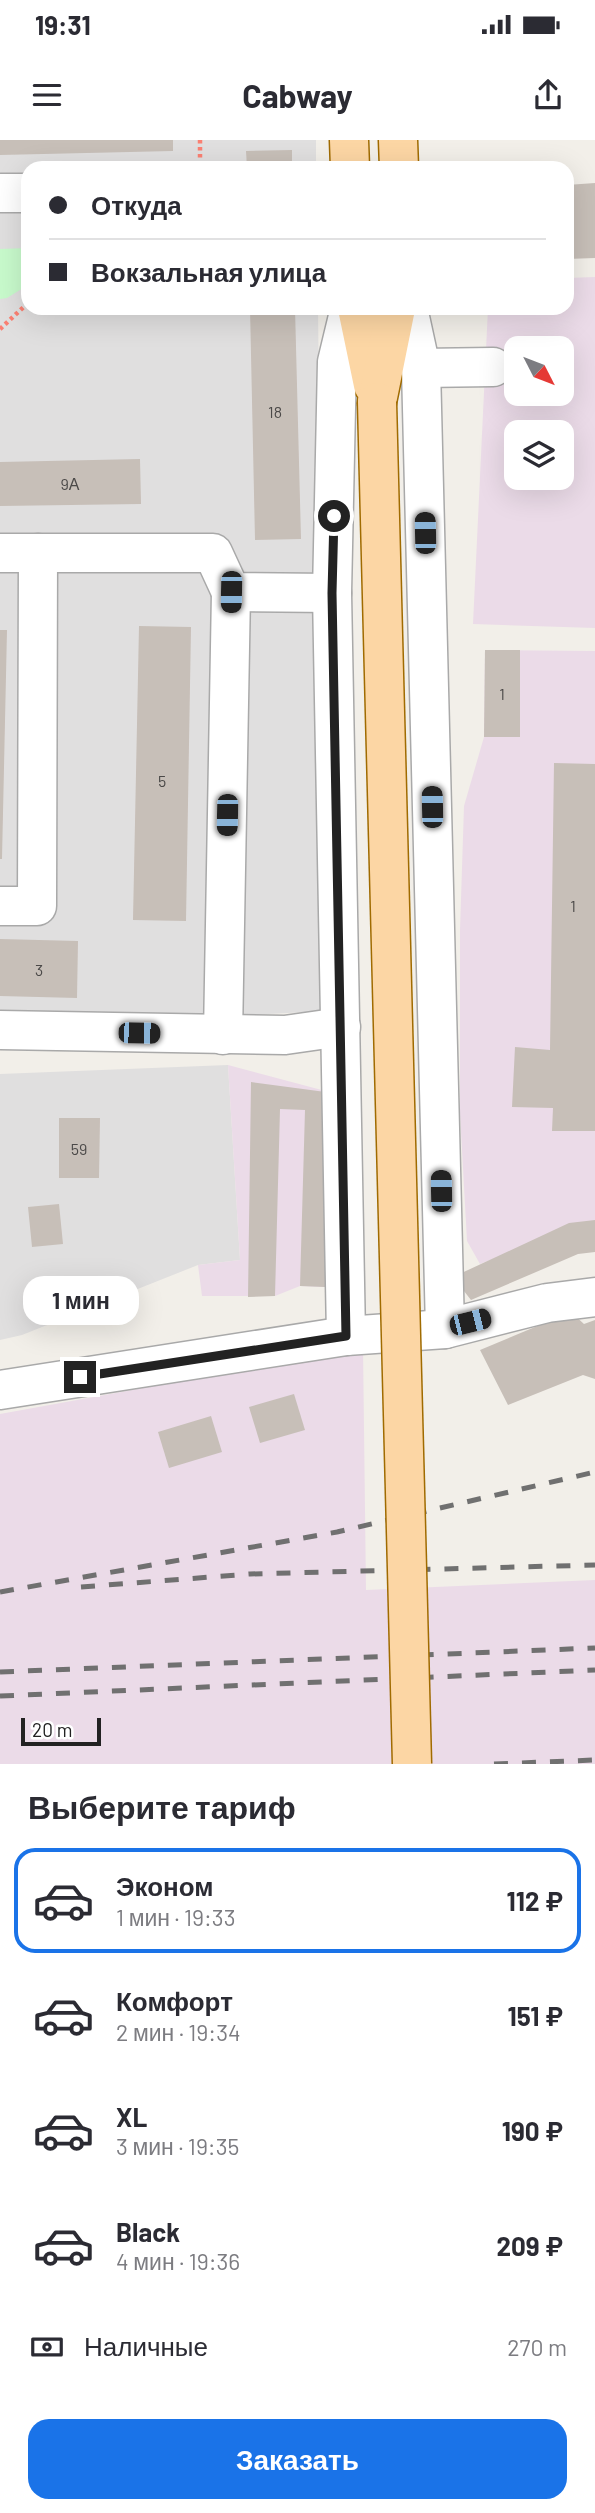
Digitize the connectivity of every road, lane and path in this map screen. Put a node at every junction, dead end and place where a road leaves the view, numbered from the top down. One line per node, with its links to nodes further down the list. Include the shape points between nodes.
1 (200, 140): 4 (path)
2 (349, 140): 5 (main road)
3 (398, 140): 6 (main road)
4 (200, 161)
5 (350, 161)
6 (399, 161)
7 (0, 193): 8 (street)
8 (21, 193)
9 (21, 310): 14 (path)
10 (348, 315): 21 (street, via 337,362)
11 (359, 315): 17 (main road)
12 (395, 315): 17 (main road)
13 (410, 315): 16 (street)
14 (0, 329)
15 (493, 367): 16 (street)
16 (421, 368): 27 (street)
17 (377, 402): 30 (main road, bridge)
18 (0, 553): 19 (street)
19 (38, 554): 20 (street, via 212,554); 22 (street, via 37,906)
20 (231, 592): 21 (street); 25 (street)
21 (332, 593): 23 (street)
22 (0, 906)
23 (341, 1027): 25 (street, via 285,1035); 28 (street)
24 (0, 1030): 25 (street)
25 (223, 1035)
26 (595, 1297): 27 (street, via 547,1303)
27 (445, 1329): 28 (street)
28 (346, 1336): 29 (street)
29 (0, 1390)
30 (412, 1764)

